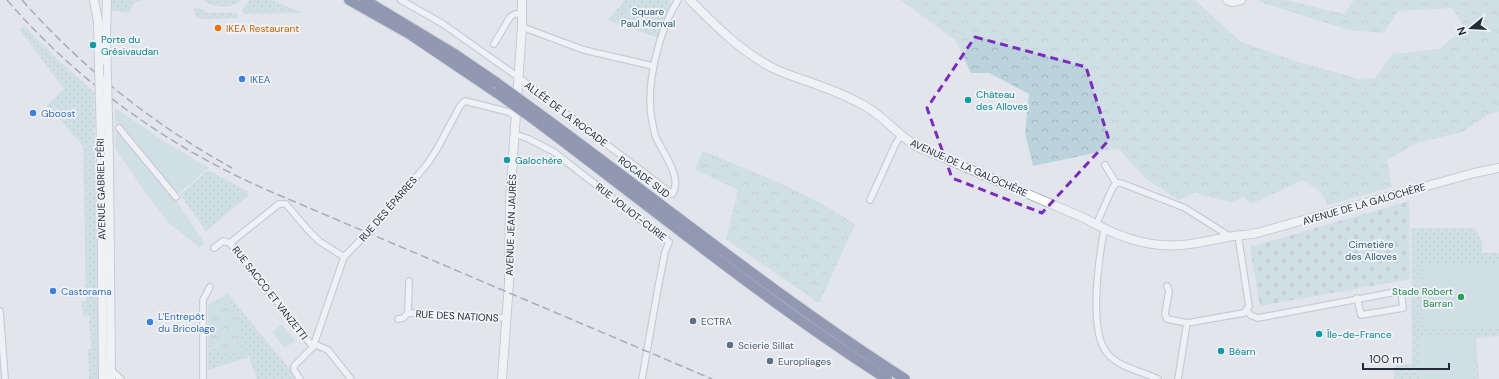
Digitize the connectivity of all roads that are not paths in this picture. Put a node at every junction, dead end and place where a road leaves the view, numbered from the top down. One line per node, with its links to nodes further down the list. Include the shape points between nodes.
1 (94, 0): 47 (main road, AVENUE GABRIEL PÉRI, bridge, via 98,21 101,144)
2 (107, 0): 45 (main road, AVENUE GABRIEL PÉRI, bridge)
3 (349, 0): 16 (highway, ROCADE SUD)
4 (365, 0): 16 (highway, ROCADE SUD, via 422,33)
5 (401, 0): 15 (street, ALLÉE DE LA ROCADE, via 443,24)
6 (522, 0): 11 (main road, AVENUE JEAN JAURÈS)
7 (678, 0): 14 (street, via 669,15)
8 (690, 0): 21 (main road, AVENUE DE LA GALOCHÈRE, via 756,59 780,72 832,90 864,106 881,117)
9 (1227, 0): 10 (main road)
10 (1241, 0)
11 (523, 14): 12 (main road, AVENUE JEAN JAURÈS); 13 (street, via 510,17)
12 (522, 27): 14 (street, via 584,50); 15 (main road, AVENUE JEAN JAURÈS)
13 (494, 44)
14 (653, 66): 15 (street, ALLÉE DE LA ROCADE, via 650,89 651,119 655,135 673,171 676,186 672,194)
15 (518, 77): 17 (main road, AVENUE JEAN JAURÈS)
16 (497, 88): 18 (highway, ROCADE SUD, bridge)
17 (516, 117): 20 (main road, AVENUE JEAN JAURÈS); 33 (street, RUE DES ÉPARRES, via 509,112 465,101 428,163)
18 (536, 117): 55 (highway, ROCADE SUD, via 749,282); 56 (highway, ROCADE SUD, via 755,276)
19 (119, 128): 25 (street)
20 (515, 134): 41 (main road, AVENUE JEAN JAURÈS); 54 (street, RUE JOLIOT-CURIE, via 554,152 669,242)
21 (901, 136): 26 (street); 27 (main road, AVENUE DE LA GALOCHÈRE, via 918,147)
22 (1105, 165): 24 (street)
23 (1499, 168): 29 (main road, AVENUE DE LA GALOCHÈRE, via 1268,231)
24 (1116, 183): 27 (street); 30 (street, via 1185,208)
25 (176, 197)
26 (870, 200)
27 (1096, 225): 28 (main road, AVENUE DE LA GALOCHÈRE)
28 (1104, 230): 30 (main road, AVENUE DE LA GALOCHÈRE, via 1143,242 1169,246); 57 (street, via 1096,290 1099,338 1107,353 1116,361)
29 (1238, 235): 30 (main road, AVENUE DE LA GALOCHÈRE); 38 (street, via 1249,300)
30 (1228, 237)
31 (230, 243): 32 (street, via 223,241); 33 (street, RUE SACCO ET VANZETTI, via 282,203 286,204 319,241); 44 (street, RUE SACCO ET VANZETTI)
32 (214, 248)
33 (344, 257): 44 (street, RUE DES ÉPARRES)
34 (409, 282): 40 (street, RUE DES NATIONS)
35 (1167, 286): 43 (street, via 1167,318)
36 (210, 287): 50 (street, via 203,300)
37 (1358, 298): 37 (street, via 1401,291 1403,308 1361,316); 38 (street, via 1258,318 1250,315)
38 (1247, 310): 43 (street, via 1244,313)
39 (0, 312): 46 (street)
40 (408, 313): 41 (street, RUE DES NATIONS); 42 (street, RUE DES NATIONS)
41 (506, 318): 53 (main road, AVENUE JEAN JAURÈS)
42 (398, 319)
43 (1186, 323): 58 (street)
44 (314, 345): 51 (street, RUE DES ÉPARRES, via 294,366); 52 (street, via 328,350)
45 (111, 370): 48 (main road, AVENUE GABRIEL PÉRI); 49 (street)
46 (5, 379)
47 (103, 379)
48 (111, 379)
49 (121, 379)
50 (203, 379)
51 (300, 379)
52 (351, 379)
53 (502, 379)
54 (642, 379)
55 (887, 379)
56 (905, 379)
57 (1158, 379)
58 (1178, 379)

